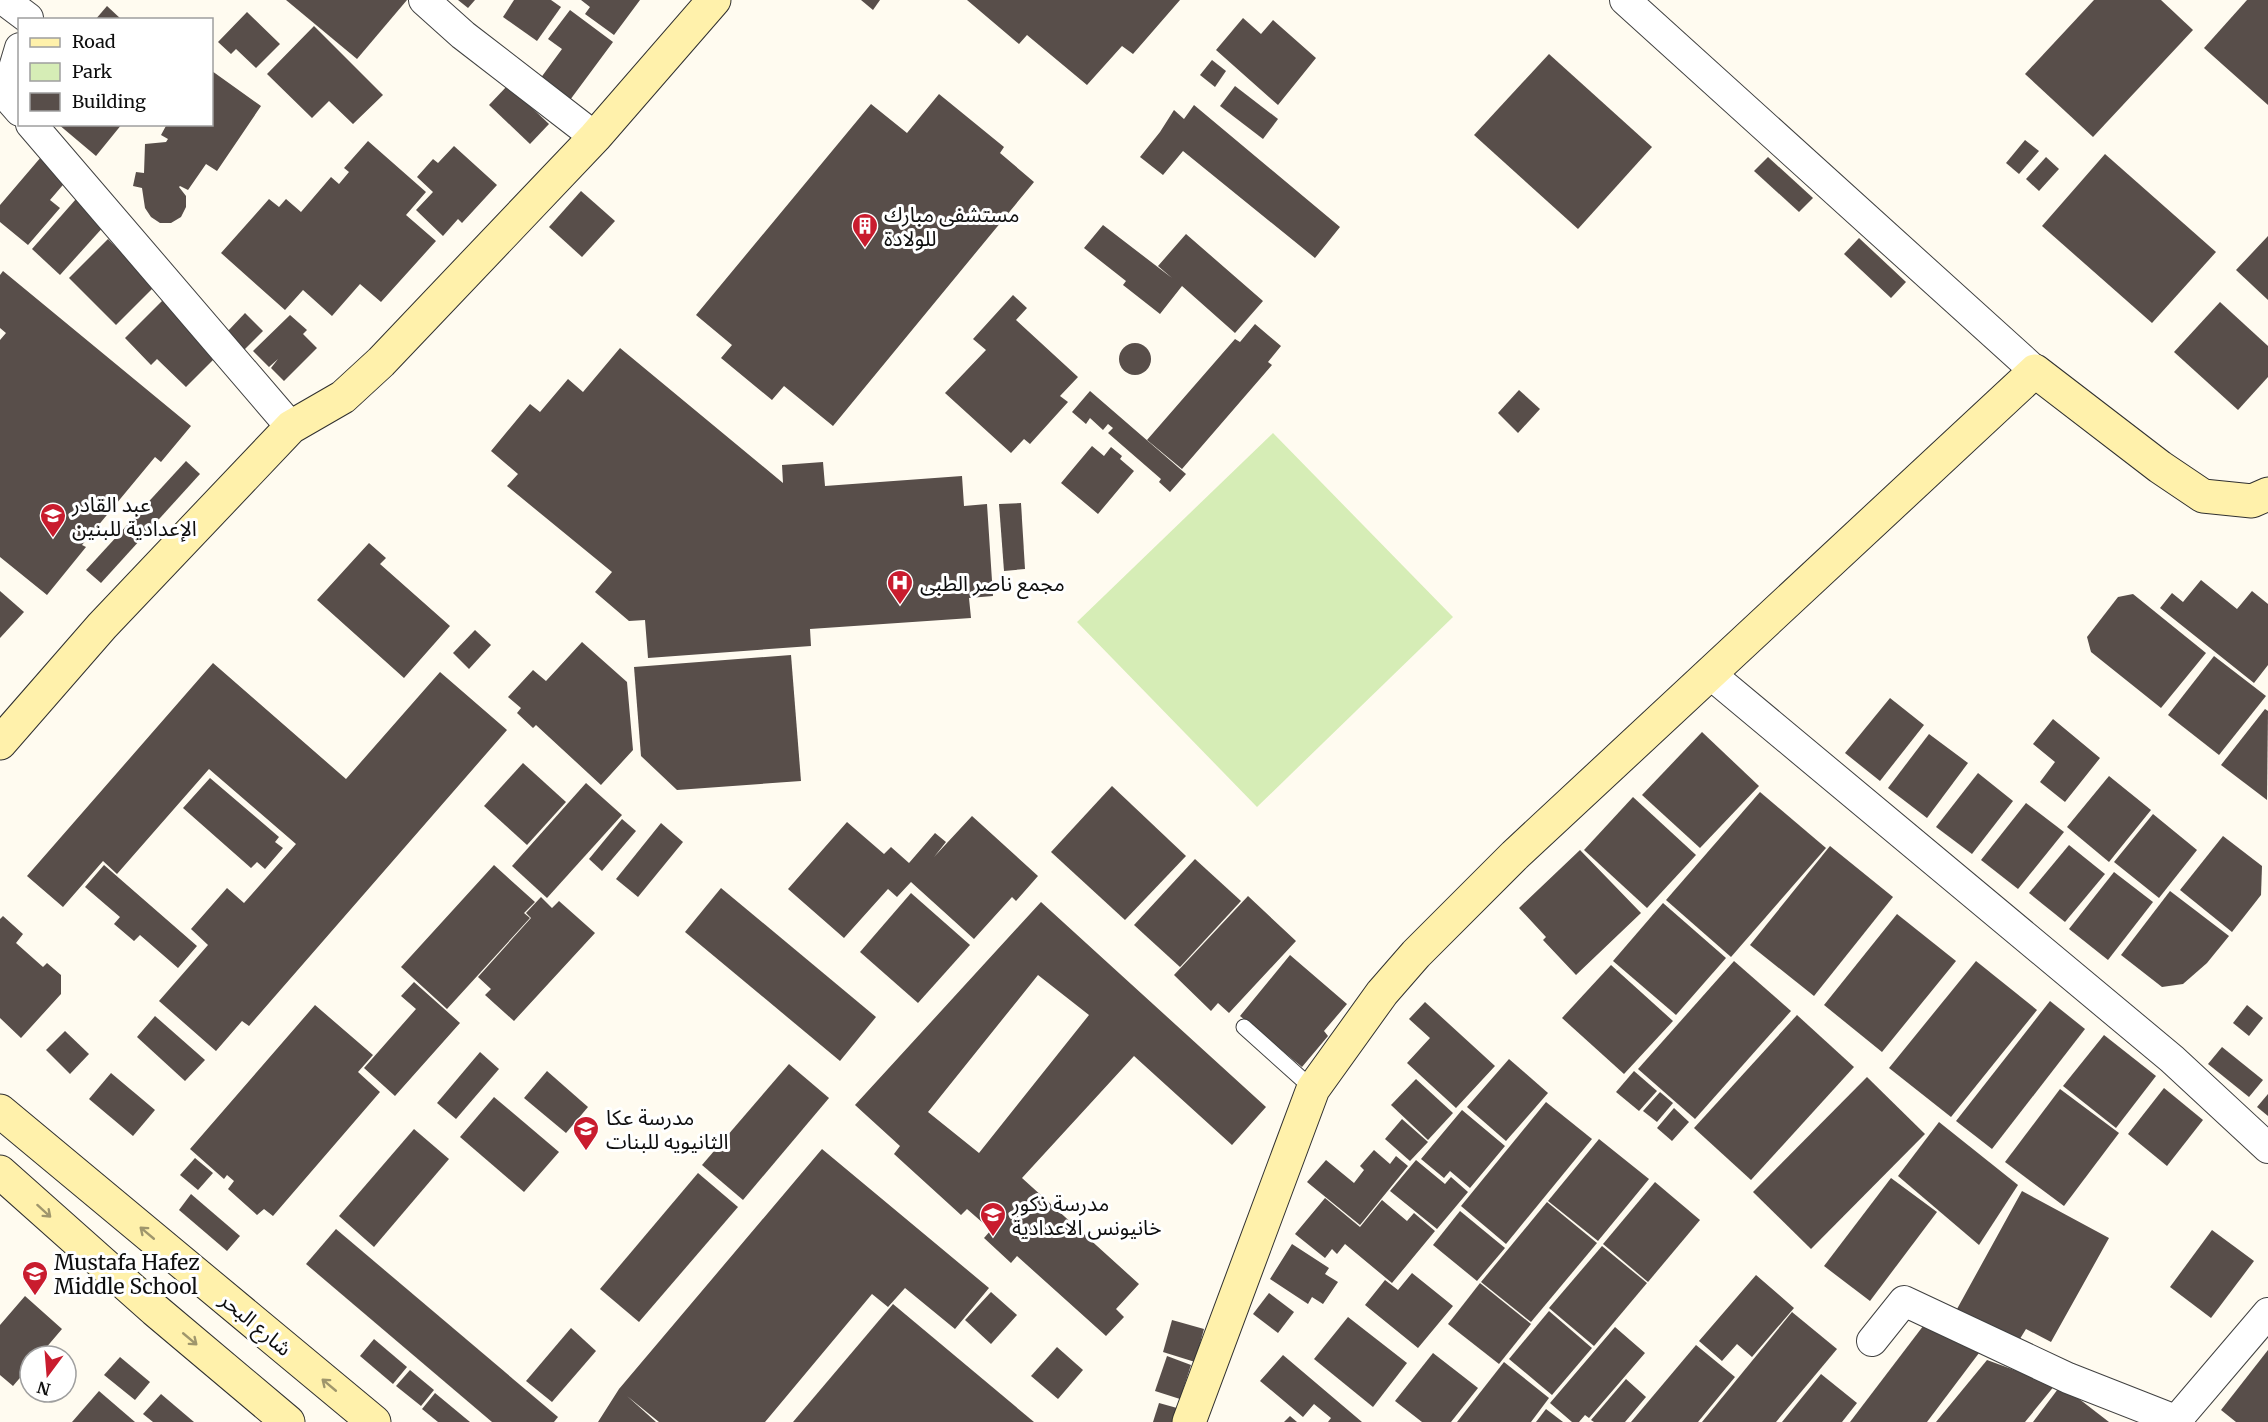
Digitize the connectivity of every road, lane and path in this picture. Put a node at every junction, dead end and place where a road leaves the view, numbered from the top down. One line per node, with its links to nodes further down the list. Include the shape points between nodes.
1 (4, 0): 5 (street)
2 (424, 0): 9 (street)
3 (714, 0): 9 (street)
4 (1625, 0): 10 (street)
5 (32, 13)
6 (18, 55): 7 (street, via 6,95)
7 (18, 109)
8 (33, 126): 11 (street)
9 (595, 137): 11 (street, via 381,362 343,397)
10 (2035, 371): 12 (street, via 2204,496 2252,501); 13 (street)
11 (291, 427): 14 (street, via 102,626)
12 (2268, 494)
13 (1709, 673): 16 (street, via 1416,954 1382,993); 18 (street, via 2172,1059)
14 (0, 743)
15 (1244, 1027): 16 (lane)
16 (1313, 1089): 25 (street)
17 (0, 1111): 24 (street, شارع البحر, one-way to 17)
18 (2268, 1148)
19 (2, 1179): 23 (street, one-way to 23)
20 (2268, 1313): 22 (street)
21 (1872, 1341): 22 (street, via 1904,1301 2068,1378)
22 (2177, 1421)
23 (288, 1422)
24 (374, 1422)
25 (1189, 1422)

